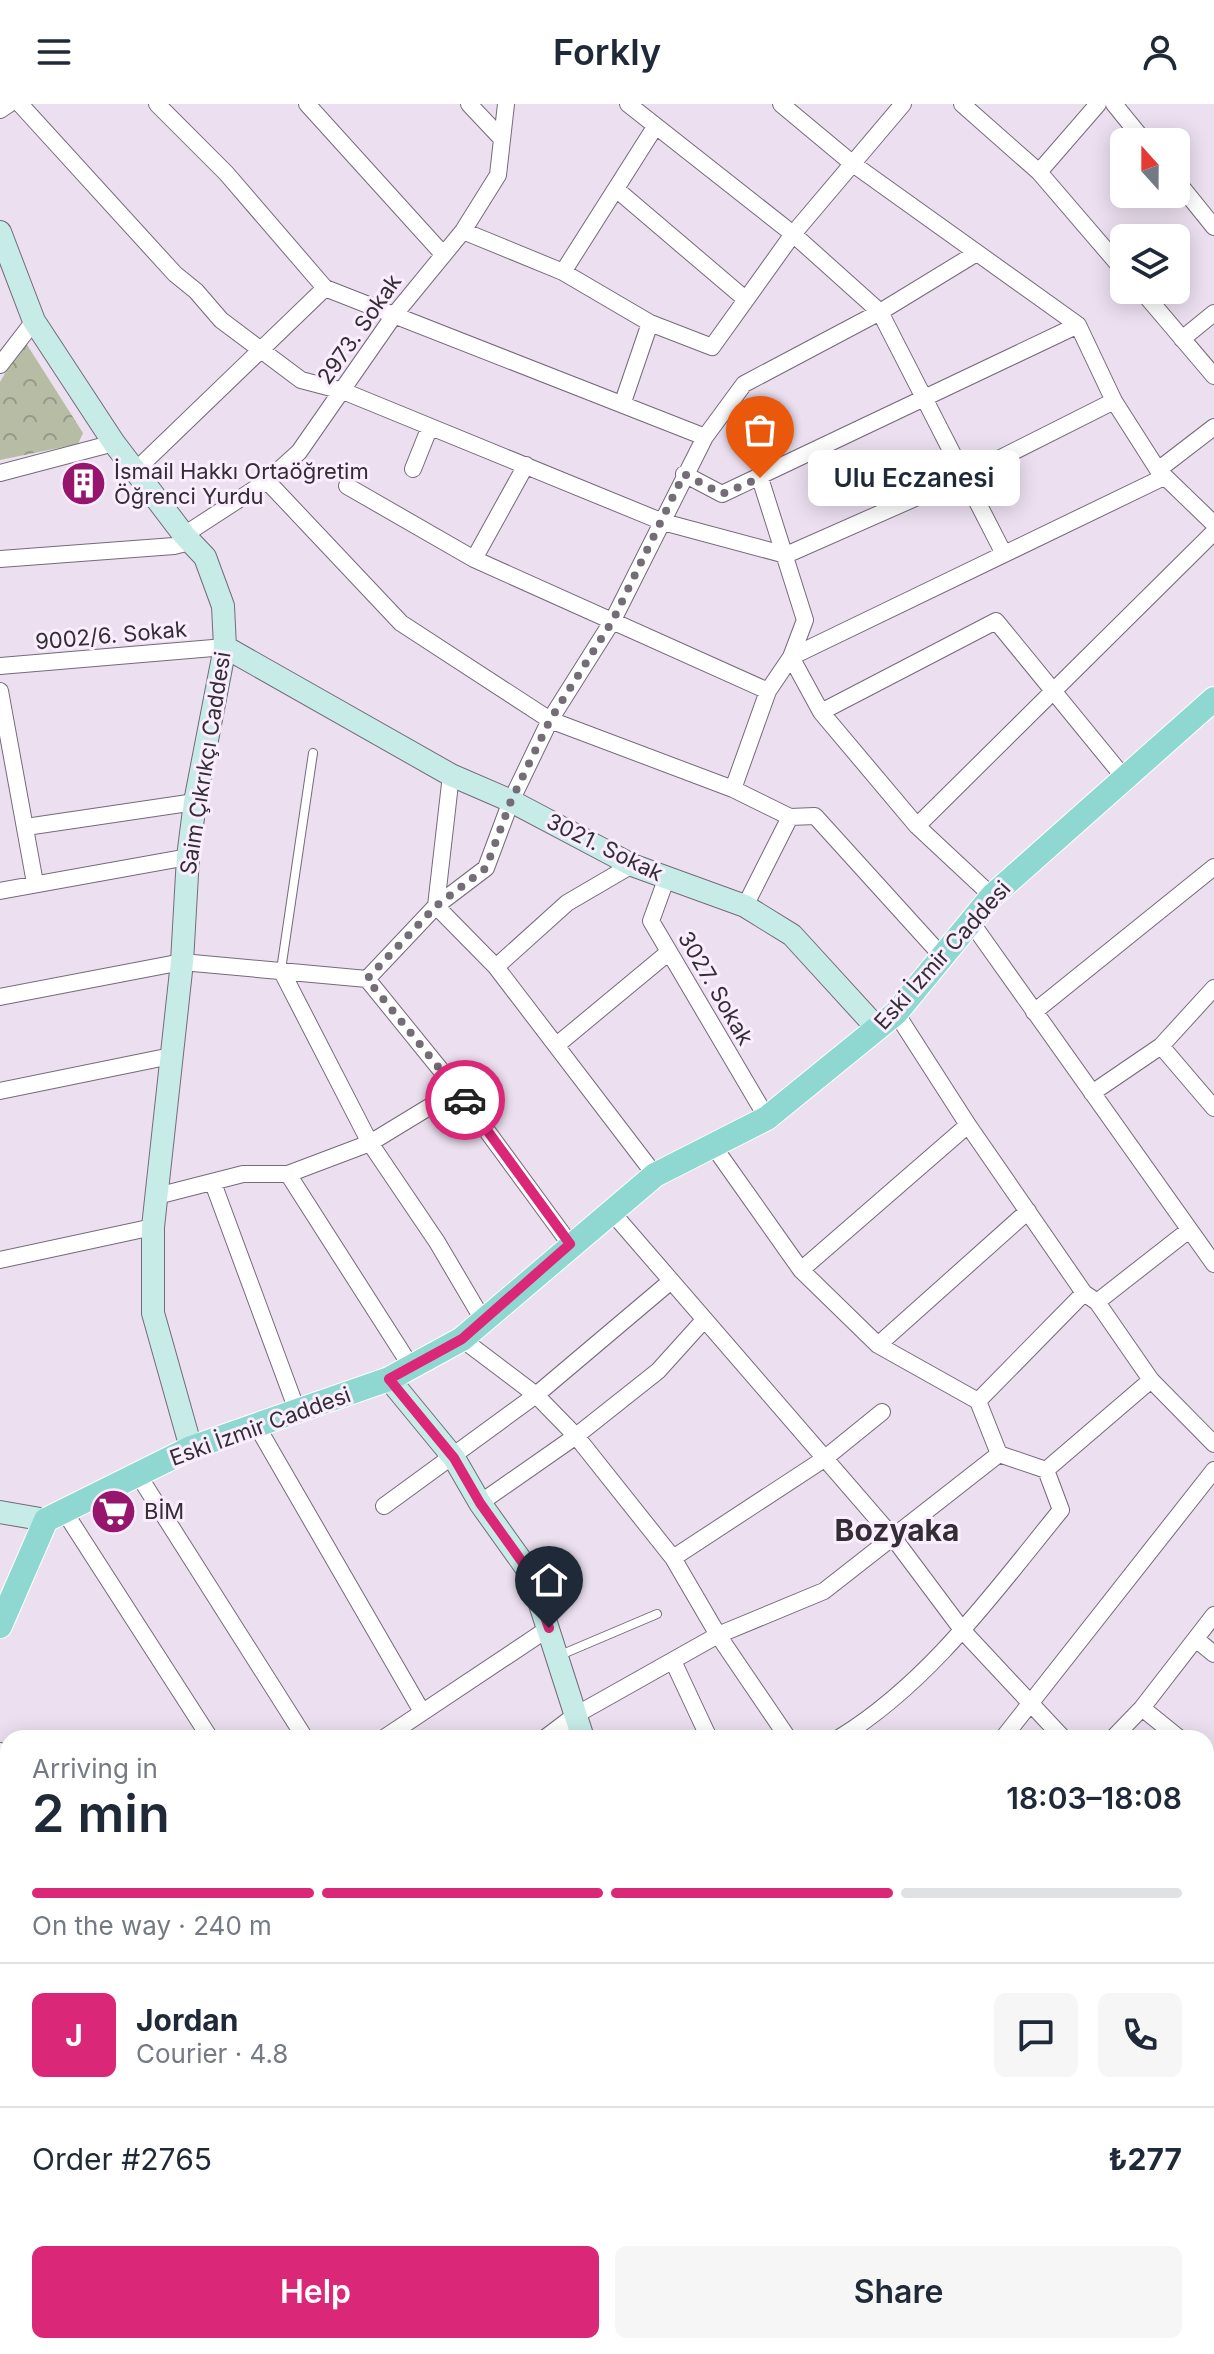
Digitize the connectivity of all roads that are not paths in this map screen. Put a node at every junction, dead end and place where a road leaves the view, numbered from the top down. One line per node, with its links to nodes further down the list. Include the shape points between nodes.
1 (9, 104): 13 (street)
2 (20, 104): 39 (street, via 175,274)
3 (157, 104): 29 (street, via 226,173)
4 (307, 104): 25 (street)
5 (469, 104): 16 (street)
6 (506, 104): 16 (street, 2973. Sokak)
7 (628, 104): 14 (street)
8 (781, 104): 17 (street)
9 (903, 104): 17 (street)
10 (962, 104): 18 (street)
11 (1098, 104): 18 (street)
12 (1114, 104): 15 (street)
13 (0, 110)
14 (655, 127): 19 (street); 24 (street)
15 (1134, 128)
16 (501, 138): 22 (street, 2973. Sokak, via 498,175)
17 (853, 164): 24 (street); 26 (street)
18 (1039, 172): 27 (street)
19 (616, 189): 28 (street); 30 (street)
20 (1190, 197): 21 (street)
21 (1214, 227)
22 (463, 231): 25 (street, 2973. Sokak); 28 (street)
23 (0, 232): 35 (main road, Saim Çıkrıkçı Caddesi)
24 (793, 234): 30 (street); 32 (street)
25 (442, 253): 34 (street, 2973. Sokak)
26 (975, 254): 32 (street); 37 (street)
27 (1110, 255)
28 (563, 272): 36 (street)
29 (325, 288): 34 (street); 39 (street)
30 (744, 298): 36 (street, via 712,347)
31 (1153, 304): 38 (street)
32 (880, 312): 43 (street); 48 (street, via 744,384)
33 (1214, 313): 38 (street)
34 (395, 314): 42 (street, 2973. Sokak); 45 (street)
35 (34, 321): 40 (street); 49 (main road, Saim Çıkrıkçı Caddesi)
36 (650, 323): 45 (street)
37 (1078, 325): 43 (street); 44 (street)
38 (1182, 339): 41 (street)
39 (259, 352): 42 (street, via 301,380); 52 (street)
40 (0, 365)
41 (1214, 376)
42 (343, 391): 47 (street); 58 (street, 2973. Sokak, via 299,452)
43 (923, 395): 56 (street); 57 (street)
44 (1114, 401): 55 (street); 56 (street)
45 (623, 402): 48 (street)
46 (1214, 427): 55 (street)
47 (429, 429): 50 (street); 51 (street)
48 (705, 437): 54 (street)
49 (114, 443): 52 (main road, Saim Çıkrıkçı Caddesi); 53 (street)
50 (526, 465): 60 (street); 67 (street)
51 (413, 469)
52 (135, 471): 63 (main road, Saim Çıkrıkçı Caddesi)
53 (0, 473)
54 (684, 474): 57 (street, via 722,494); 60 (street)
55 (1161, 474): 61 (street); 64 (street)
56 (965, 476): 64 (street); 65 (street)
57 (760, 478): 65 (street)
58 (267, 481): 63 (street, 2973. Sokak); 77 (street, via 401,623)
59 (347, 486): 67 (street)
60 (663, 522): 65 (street); 68 (street)
61 (1214, 524)
62 (1214, 532): 74 (street)
63 (187, 538): 66 (street, via 174,546); 69 (main road, Saim Çıkrıkçı Caddesi, via 205,557 223,606)
64 (1004, 554): 70 (street)
65 (786, 555): 70 (street, via 805,620)
66 (0, 559)
67 (474, 559): 68 (street)
68 (613, 620): 73 (street); 77 (street)
69 (225, 647): 71 (street, 9002/6. Sokak); 80 (main road, 3021. Sokak); 84 (main road, Saim Çıkrıkçı Caddesi)
70 (791, 657): 73 (street); 76 (street)
71 (0, 666)
72 (0, 691): 78 (street)
73 (768, 691): 82 (street)
74 (1053, 694): 76 (street, via 996,621); 81 (street); 86 (street)
75 (1214, 699): 81 (main road, Eski İzmir Caddesi)
76 (821, 712): 86 (street)
77 (550, 720): 82 (street); 83 (street)
78 (5, 752): 87 (street)
79 (313, 753): 102 (lane)
80 (451, 775): 83 (main road, 3021. Sokak); 95 (street)
81 (1126, 780): 94 (main road, Eski İzmir Caddesi)
82 (733, 789): 85 (street)
83 (511, 801): 89 (main road, 3021. Sokak); 95 (street, via 486,868)
84 (195, 802): 87 (street); 88 (main road, Saim Çıkrıkçı Caddesi)
85 (790, 817): 96 (street); 99 (street, via 815,816)
86 (917, 826): 94 (street)
87 (26, 827): 92 (street)
88 (188, 857): 92 (street); 100 (main road, Saim Çıkrıkçı Caddesi)
89 (632, 865): 91 (main road, 3021. Sokak); 101 (street, via 567,903)
90 (1214, 867): 106 (street)
91 (667, 877): 96 (main road, 3021. Sokak); 98 (street, 3027. Sokak, via 651,921)
92 (35, 883): 93 (street)
93 (0, 891)
94 (992, 896): 97 (main road, Eski İzmir Caddesi)
95 (436, 906): 101 (street); 103 (street)
96 (745, 906): 107 (main road, 3021. Sokak, via 792,935)
97 (971, 922): 99 (main road, Eski İzmir Caddesi); 106 (street)
98 (669, 952): 108 (street); 115 (street, 3027. Sokak)
99 (941, 955): 107 (main road, Eski İzmir Caddesi)
100 (182, 962): 102 (street); 105 (street); 110 (main road, Saim Çıkrıkçı Caddesi)
101 (496, 967): 108 (street)
102 (281, 970): 103 (street); 117 (street)
103 (367, 979): 111 (street)
104 (1214, 988): 109 (street)
105 (0, 997)
106 (1034, 1012): 113 (street)
107 (886, 1021): 115 (main road, Eski İzmir Caddesi); 116 (street)
108 (558, 1044): 120 (street)
109 (1161, 1046): 113 (street); 114 (street)
110 (171, 1056): 112 (street); 122 (main road, Saim Çıkrıkçı Caddesi)
111 (457, 1090): 117 (street); 127 (street)
112 (0, 1091)
113 (1092, 1093): 126 (street)
114 (1214, 1108)
115 (767, 1118): 118 (main road, Eski İzmir Caddesi)
116 (968, 1125): 124 (street); 130 (street)
117 (370, 1143): 119 (street); 133 (street)
118 (714, 1147): 120 (main road, Eski İzmir Caddesi); 130 (street)
119 (288, 1174): 121 (street, via 243,1174); 137 (street)
120 (655, 1175): 123 (main road, Eski İzmir Caddesi)
121 (213, 1183): 122 (street); 143 (street)
122 (157, 1196): 125 (main road, Saim Çıkrıkçı Caddesi)
123 (610, 1210): 127 (main road, Eski İzmir Caddesi); 131 (street)
124 (1028, 1211): 132 (street); 136 (street)
125 (153, 1227): 128 (street); 147 (main road, Saim Çıkrıkçı Caddesi, via 153,1313)
126 (1189, 1230): 129 (street); 132 (street)
127 (570, 1244): 133 (main road, Eski İzmir Caddesi)
128 (0, 1260)
129 (1214, 1264)
130 (801, 1270): 136 (street)
131 (671, 1281): 134 (street); 140 (street)
132 (1090, 1298): 139 (street); 141 (street)
133 (483, 1320): 135 (main road, Eski İzmir Caddesi)
134 (704, 1320): 145 (street, via 658,1371); 150 (street)
135 (462, 1339): 137 (main road, Eski İzmir Caddesi); 140 (street)
136 (878, 1345): 141 (street)
137 (412, 1368): 138 (main road, Eski İzmir Caddesi)
138 (389, 1379): 143 (main road, Eski İzmir Caddesi); 149 (main road)
139 (1151, 1380): 146 (street); 151 (street)
140 (536, 1395): 145 (street); 149 (street)
141 (978, 1401): 148 (street)
142 (882, 1412): 150 (street)
143 (298, 1413): 144 (main road, Eski İzmir Caddesi)
144 (258, 1428): 147 (main road, Eski İzmir Caddesi); 172 (street)
145 (576, 1436): 154 (street); 159 (street)
146 (1214, 1444)
147 (191, 1448): 153 (main road, Eski İzmir Caddesi)
148 (999, 1454): 151 (street); 158 (street)
149 (454, 1458): 154 (main road); 155 (street)
150 (824, 1459): 158 (street); 159 (street)
151 (1046, 1470): 164 (street, via 1061,1510)
152 (1214, 1470): 170 (street)
153 (137, 1473): 157 (main road, Eski İzmir Caddesi); 175 (street)
154 (480, 1503): 163 (main road, via 530,1573)
155 (384, 1506)
156 (0, 1512): 157 (main road)
157 (55, 1515): 162 (main road); 174 (street)
158 (892, 1536): 164 (street); 165 (street, via 824,1591)
159 (673, 1558): 165 (street)
160 (657, 1614): 168 (lane)
161 (1214, 1615): 166 (street)
162 (0, 1626)
163 (549, 1628): 168 (main road); 172 (street)
164 (963, 1631): 170 (street); 181 (street, via 876,1715)
165 (718, 1635): 169 (street); 180 (street)
166 (1197, 1640): 167 (street); 171 (street)
167 (1214, 1654)
168 (557, 1656): 173 (main road)
169 (673, 1661): 173 (street); 179 (street)
170 (1029, 1706): 182 (street); 183 (street)
171 (1142, 1708): 184 (street); 185 (street)
172 (421, 1710): 176 (street)
173 (574, 1716): 177 (street); 178 (main road)
174 (204, 1730)
175 (300, 1730)
176 (395, 1730)
177 (556, 1730)
178 (580, 1730)
179 (705, 1730)
180 (783, 1730)
181 (852, 1730)
182 (1010, 1730)
183 (1054, 1730)
184 (1121, 1730)
185 (1169, 1730)

